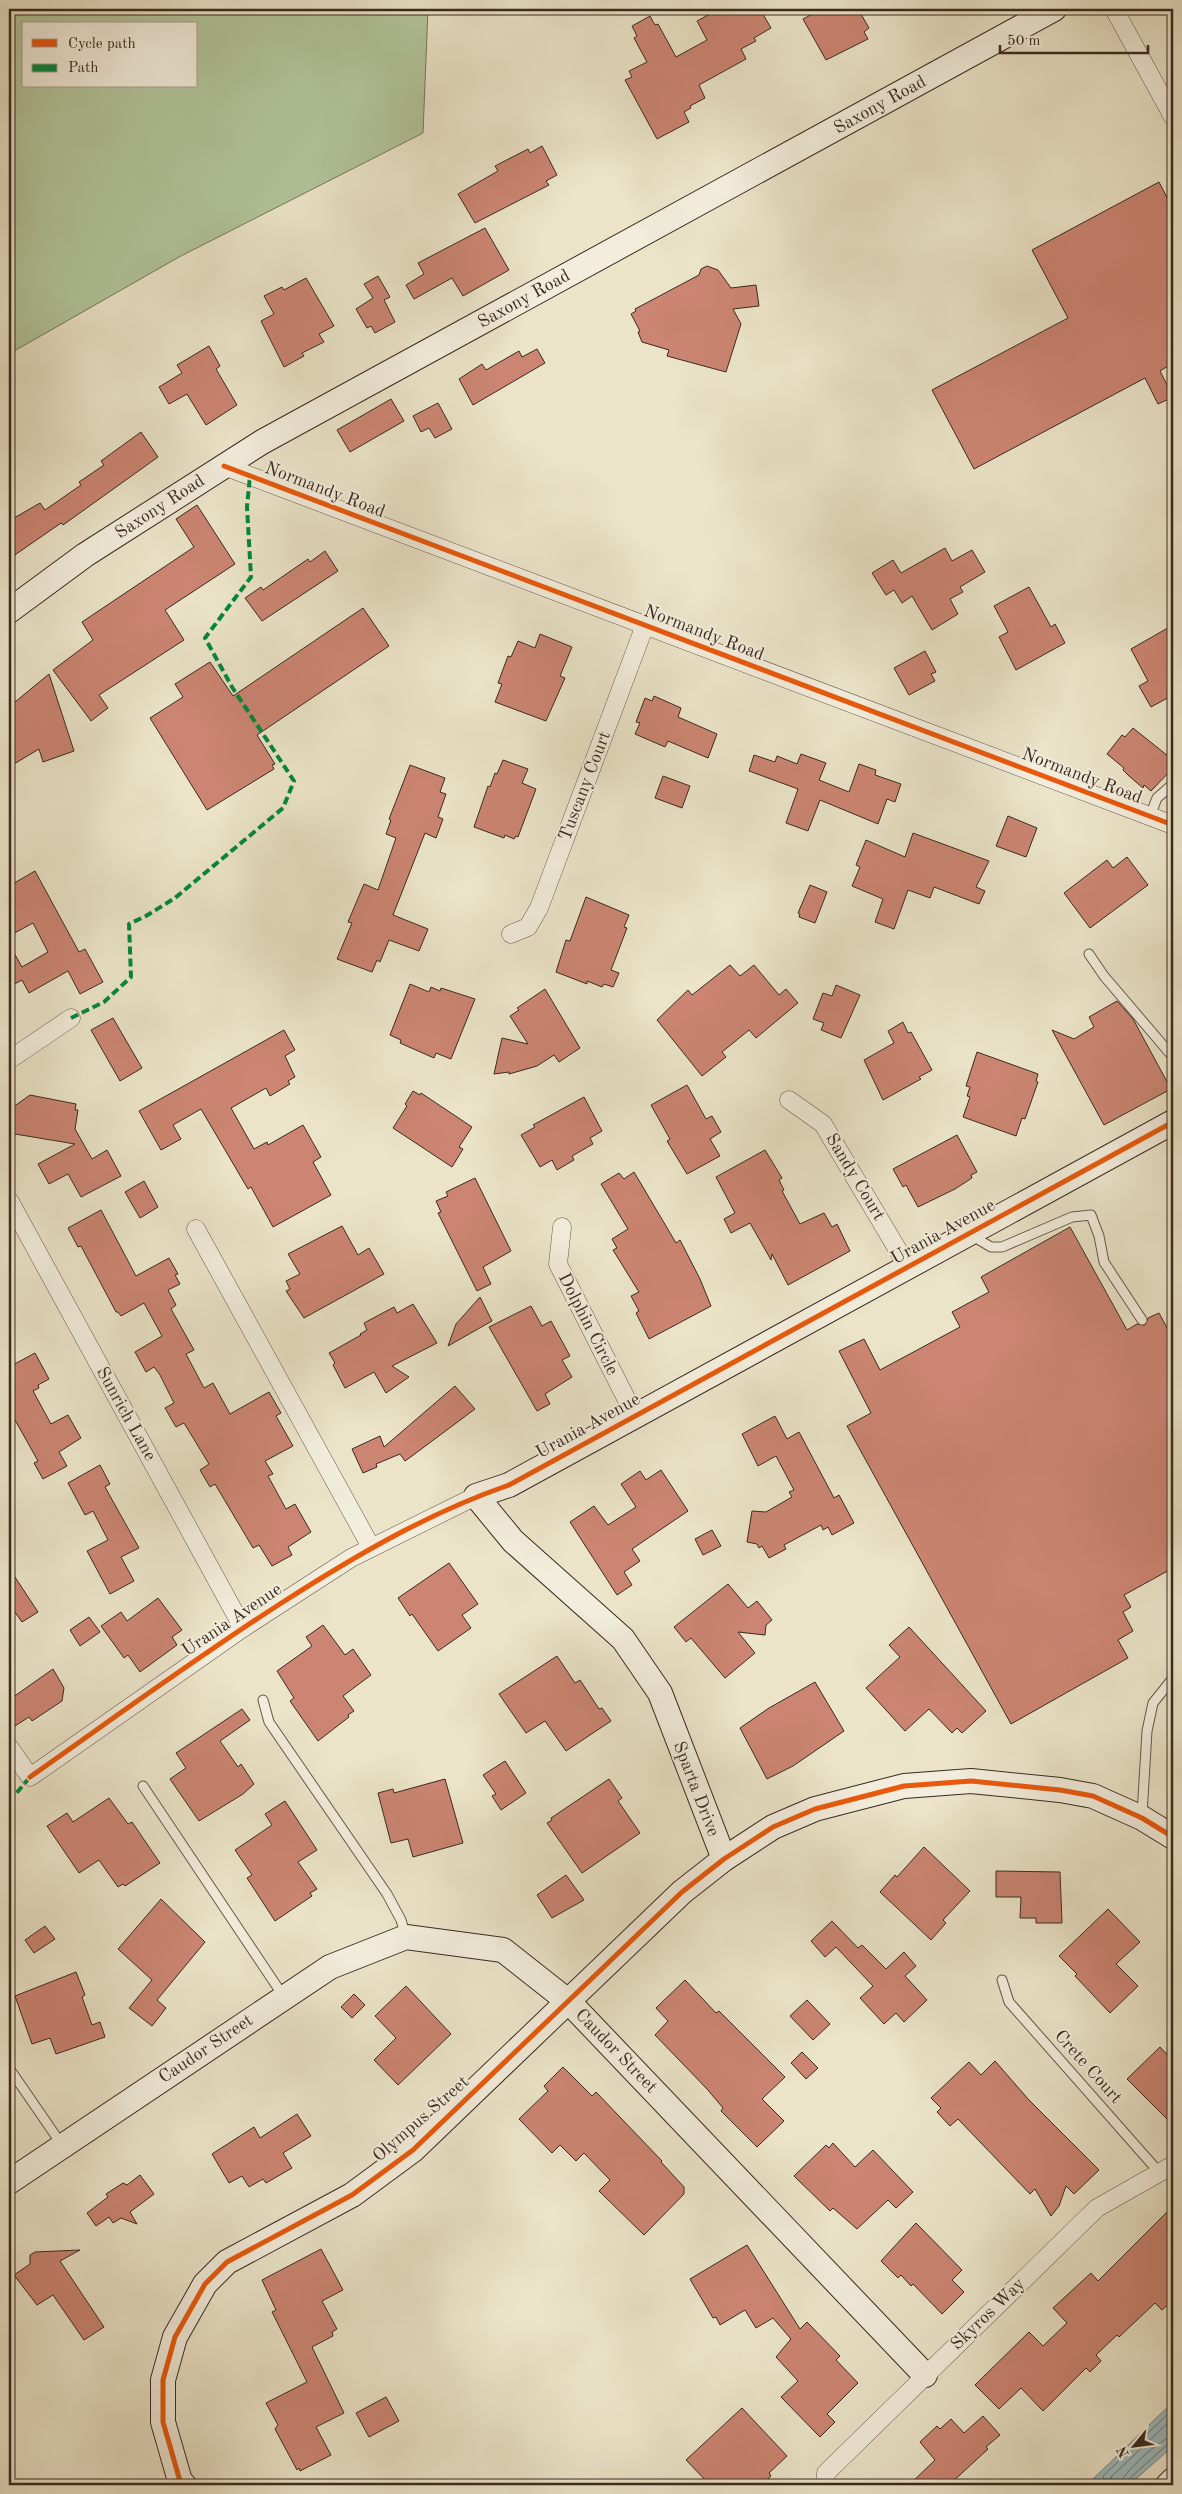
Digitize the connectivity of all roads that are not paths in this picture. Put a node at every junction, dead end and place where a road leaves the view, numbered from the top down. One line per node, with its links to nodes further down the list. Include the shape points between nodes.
1 (1054, 9): 4 (street, Saxony Road, via 262,442)
2 (1114, 9): 3 (street)
3 (1173, 117)
4 (224, 466): 5 (street, Saxony Road, via 85,555); 6 (street, Normandy Road)
5 (9, 612)
6 (645, 625): 8 (street, Normandy Road); 10 (street, Tuscany Court, via 539,908 528,928)
7 (1173, 784): 8 (lane, via 1157,798)
8 (1150, 816): 9 (street, Normandy Road)
9 (1173, 825)
10 (511, 934)
11 (1089, 954): 13 (lane)
12 (71, 1018): 14 (street)
13 (1173, 1057)
14 (9, 1060)
15 (788, 1100): 21 (street, Sandy Court, via 823,1124)
16 (1173, 1122): 20 (street, Urania Avenue)
17 (9, 1200): 26 (street, Sunrich Lane)
18 (562, 1227): 23 (street, Dolphin Circle, via 558,1264)
19 (196, 1230): 25 (street)
20 (969, 1234): 21 (street, Urania Avenue); 22 (lane, via 991,1247 1002,1247 1072,1217 1091,1215 1100,1236 1104,1262)
21 (908, 1267): 23 (street, Urania Avenue)
22 (1142, 1320)
23 (635, 1416): 24 (street, Urania Avenue, via 509,1485)
24 (476, 1496): 25 (street, Urania Avenue); 33 (street, Sparta Drive, via 512,1541 622,1639 660,1693)
25 (371, 1547): 26 (street, Urania Avenue)
26 (243, 1628): 29 (street, Urania Avenue, via 30,1777)
27 (1173, 1678): 31 (lane, via 1153,1703 1147,1731)
28 (263, 1700): 34 (lane, via 269,1722 387,1894)
29 (9, 1747)
30 (143, 1786): 36 (lane)
31 (1142, 1818): 32 (street, Sparta Drive); 33 (street, Sparta Drive, via 1092,1796 1060,1790 971,1781 904,1786 815,1808 773,1827)
32 (1173, 1837)
33 (724, 1859): 37 (street, Olympus Street, via 682,1892)
34 (406, 1937): 36 (street, Caudor Street, via 330,1967); 37 (street, Caudor Street, via 503,1950)
35 (1002, 1980): 40 (lane, Crete Court, via 1009,2002)
36 (284, 1997): 39 (street, Caudor Street)
37 (569, 2002): 42 (street, Caudor Street); 44 (street, Olympus Street, via 413,2150 352,2194 227,2262 205,2284 175,2337 163,2380 163,2422 180,2481)
38 (9, 2068): 39 (lane)
39 (62, 2146): 41 (street, Caudor Street)
40 (1166, 2168): 42 (street, Skyros Way, via 1097,2208)
41 (9, 2182)
42 (925, 2375): 45 (street, Skyros Way, via 826,2474)
43 (1173, 2480): 46 (street)
44 (184, 2485)
45 (825, 2485)
46 (1168, 2485)

